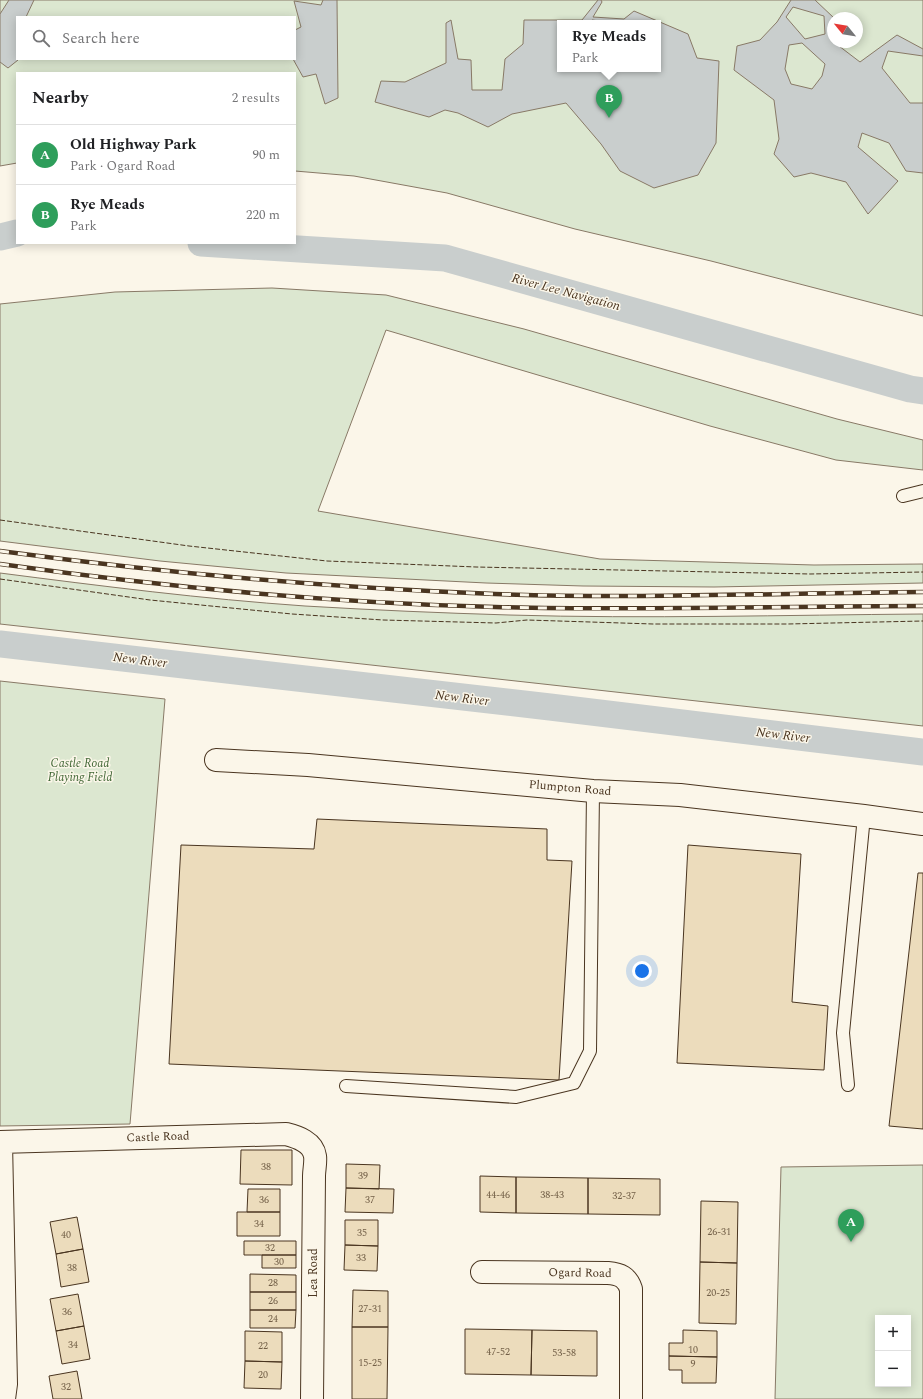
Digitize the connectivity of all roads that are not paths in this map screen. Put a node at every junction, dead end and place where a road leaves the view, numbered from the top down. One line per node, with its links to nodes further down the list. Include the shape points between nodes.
1 (923, 491): 2 (lane)
2 (903, 496)
3 (216, 760): 4 (street, Plumpton Road, via 308,765)
4 (593, 791): 5 (street, Plumpton Road, via 680,795); 8 (lane, via 590,1051 574,1083 516,1097)
5 (864, 816): 6 (street, Plumpton Road); 7 (lane, via 843,1033)
6 (923, 824)
7 (848, 1085)
8 (346, 1086)
9 (0, 1142): 10 (street, Castle Road, via 286,1134 296,1136); 12 (street, via 6,1384)
10 (311, 1147): 13 (street, Lea Road, via 315,1156)
11 (482, 1272): 14 (street, Ogard Road, via 608,1273 626,1278 631,1289)
12 (4, 1399)
13 (312, 1399)
14 (631, 1399)

